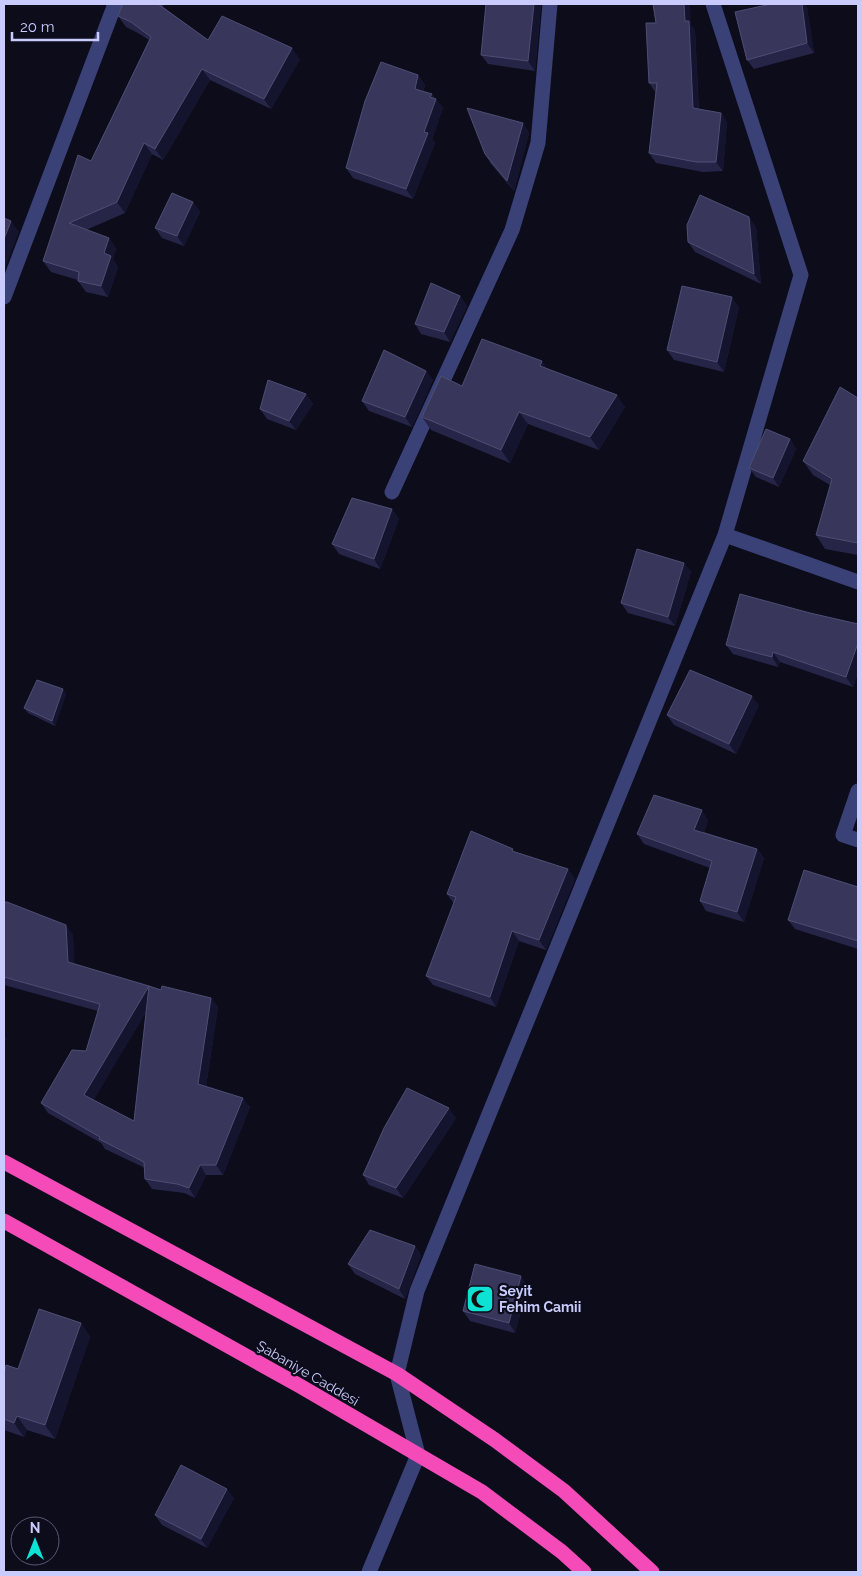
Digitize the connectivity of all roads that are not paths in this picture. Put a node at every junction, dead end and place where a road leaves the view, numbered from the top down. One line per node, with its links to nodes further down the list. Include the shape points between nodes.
1 (115, 4): 4 (street)
2 (550, 4): 5 (street, via 538,143 512,230)
3 (713, 4): 6 (street, via 801,275)
4 (4, 297)
5 (392, 492)
6 (725, 535): 7 (street); 12 (street, via 417,1291)
7 (858, 582)
8 (858, 791): 9 (street, via 843,835)
9 (858, 840)
10 (4, 1162): 12 (highway)
11 (4, 1221): 13 (highway, Şabaniye Caddesi)
12 (397, 1374): 13 (street); 16 (highway, via 564,1491)
13 (418, 1455): 14 (street); 15 (highway, Şabaniye Caddesi, via 482,1492)
14 (369, 1572)
15 (584, 1572)
16 (652, 1572)

